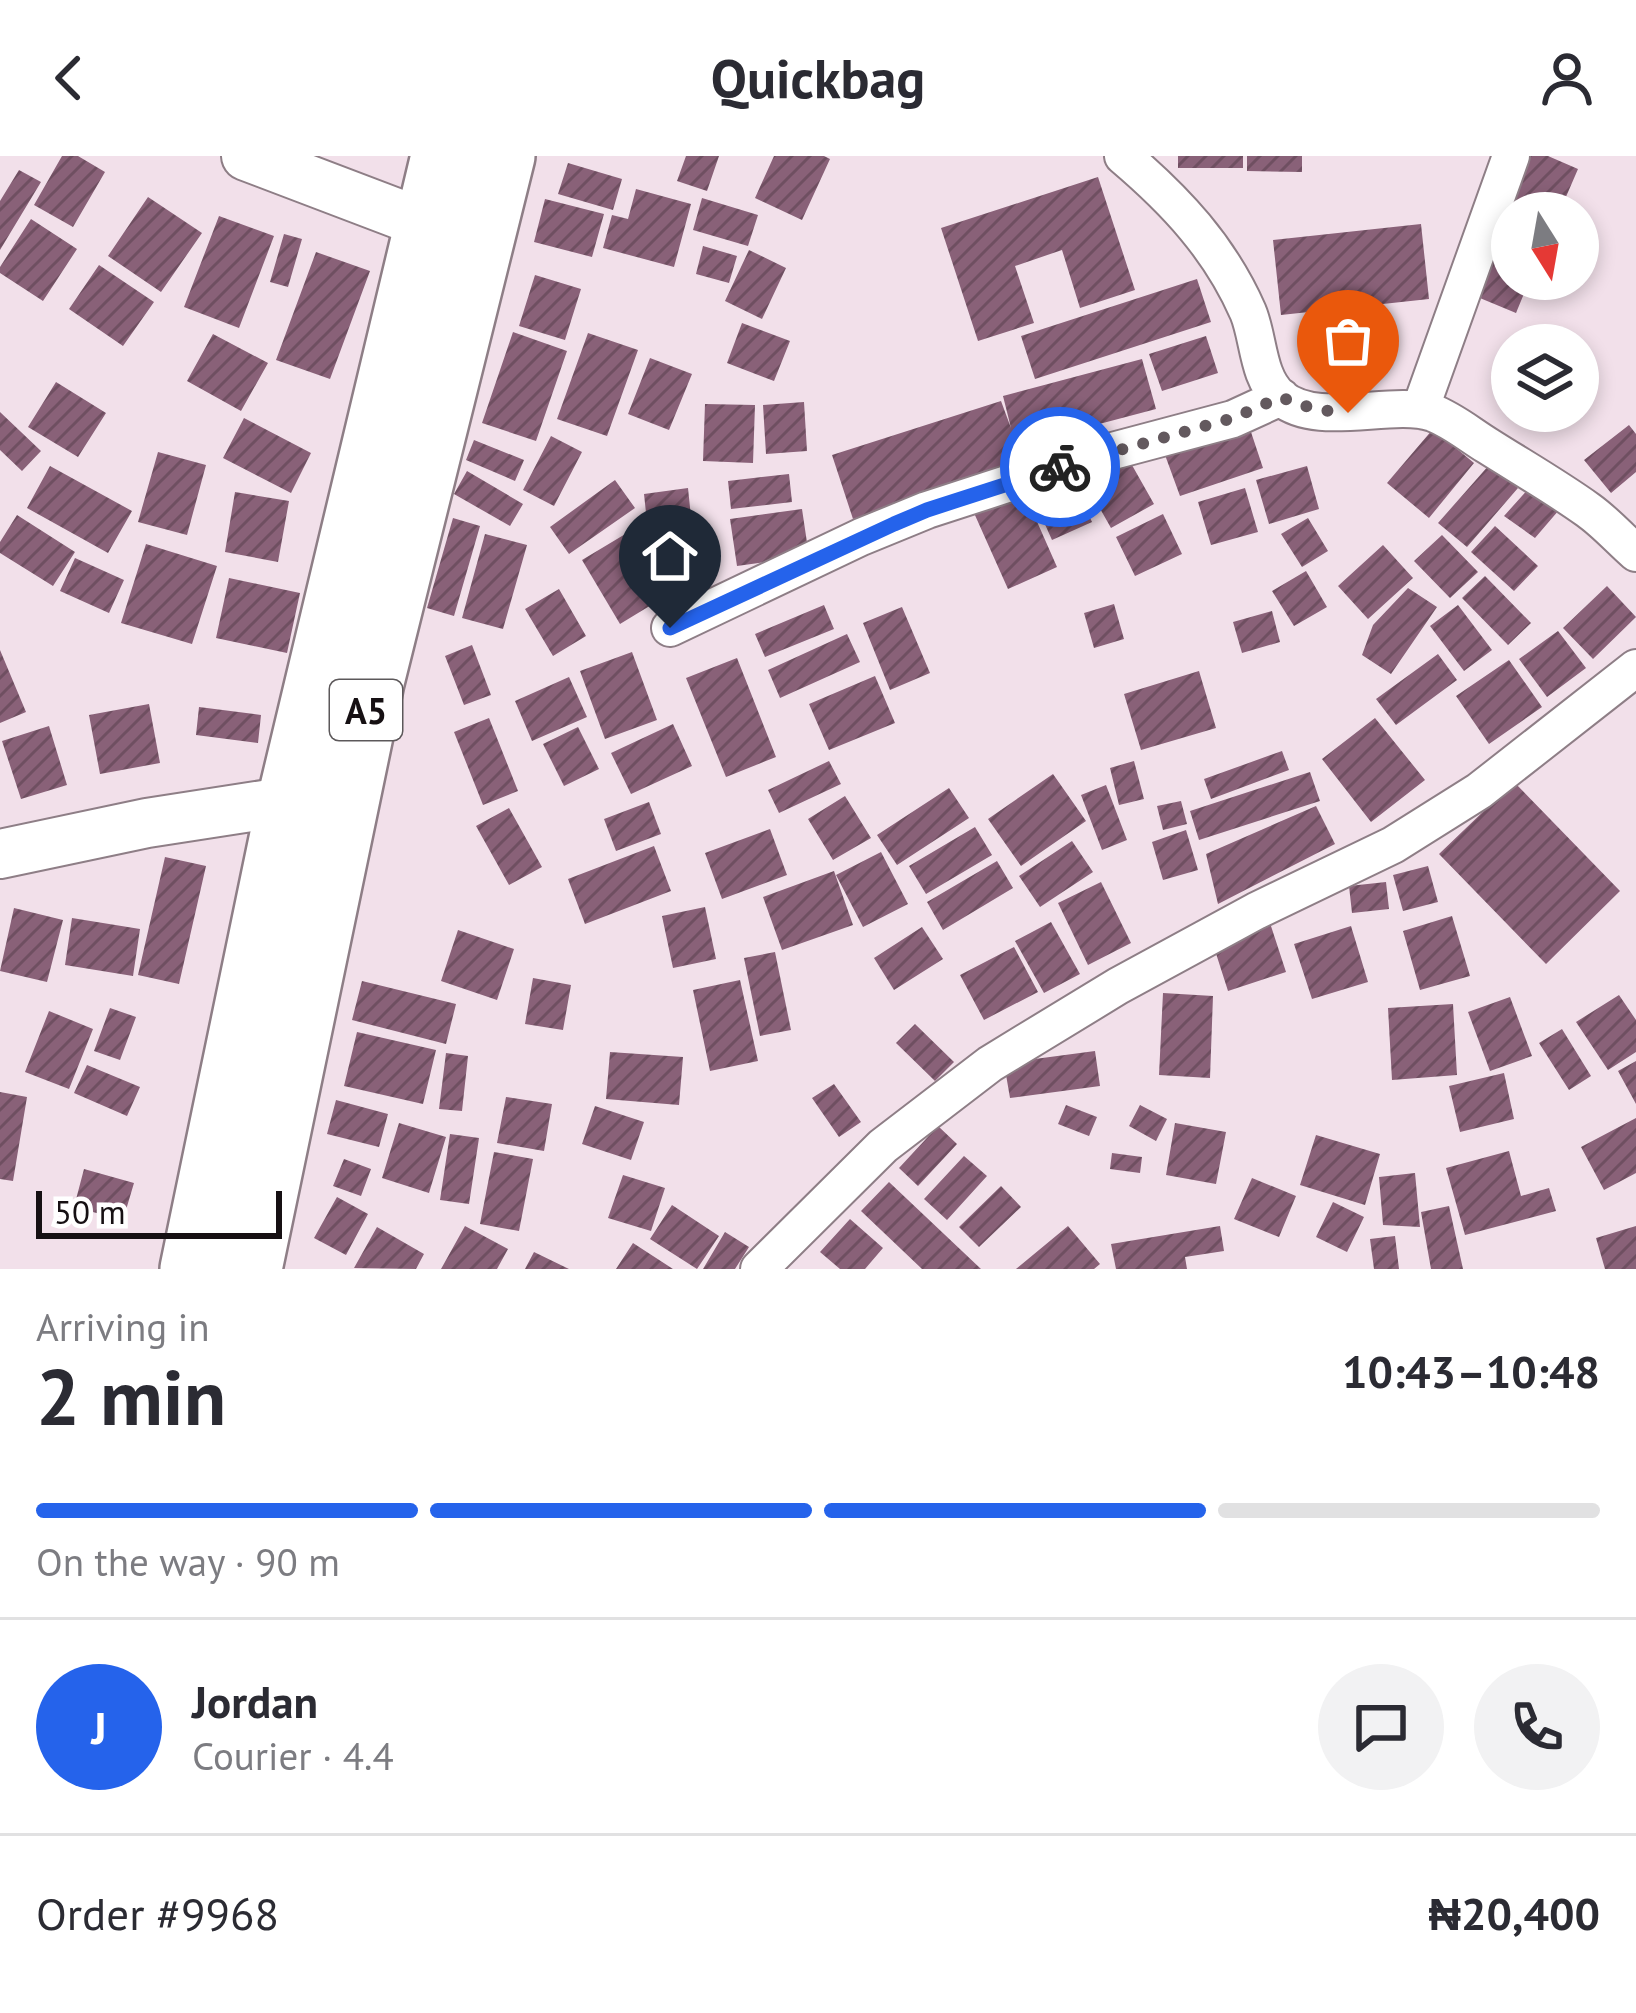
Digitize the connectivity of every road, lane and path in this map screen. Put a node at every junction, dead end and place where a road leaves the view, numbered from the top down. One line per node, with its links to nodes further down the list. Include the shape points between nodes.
1 (246, 156): 6 (street)
2 (443, 156): 6 (highway, A5)
3 (503, 156): 15 (highway, A5, via 372,682)
4 (1123, 156): 7 (street, via 1218,254)
5 (1511, 156): 8 (street)
6 (425, 224): 12 (highway, A5)
7 (1281, 397): 8 (street, via 1322,411); 10 (street, via 927,510)
8 (1420, 410): 9 (street, via 1591,512)
9 (1636, 553)
10 (670, 628)
11 (1636, 668): 16 (street, via 1479,790 1393,845 1138,975 990,1064 884,1147)
12 (289, 801): 13 (street); 14 (highway, A5)
13 (0, 854)
14 (192, 1269)
15 (250, 1269)
16 (759, 1269)

